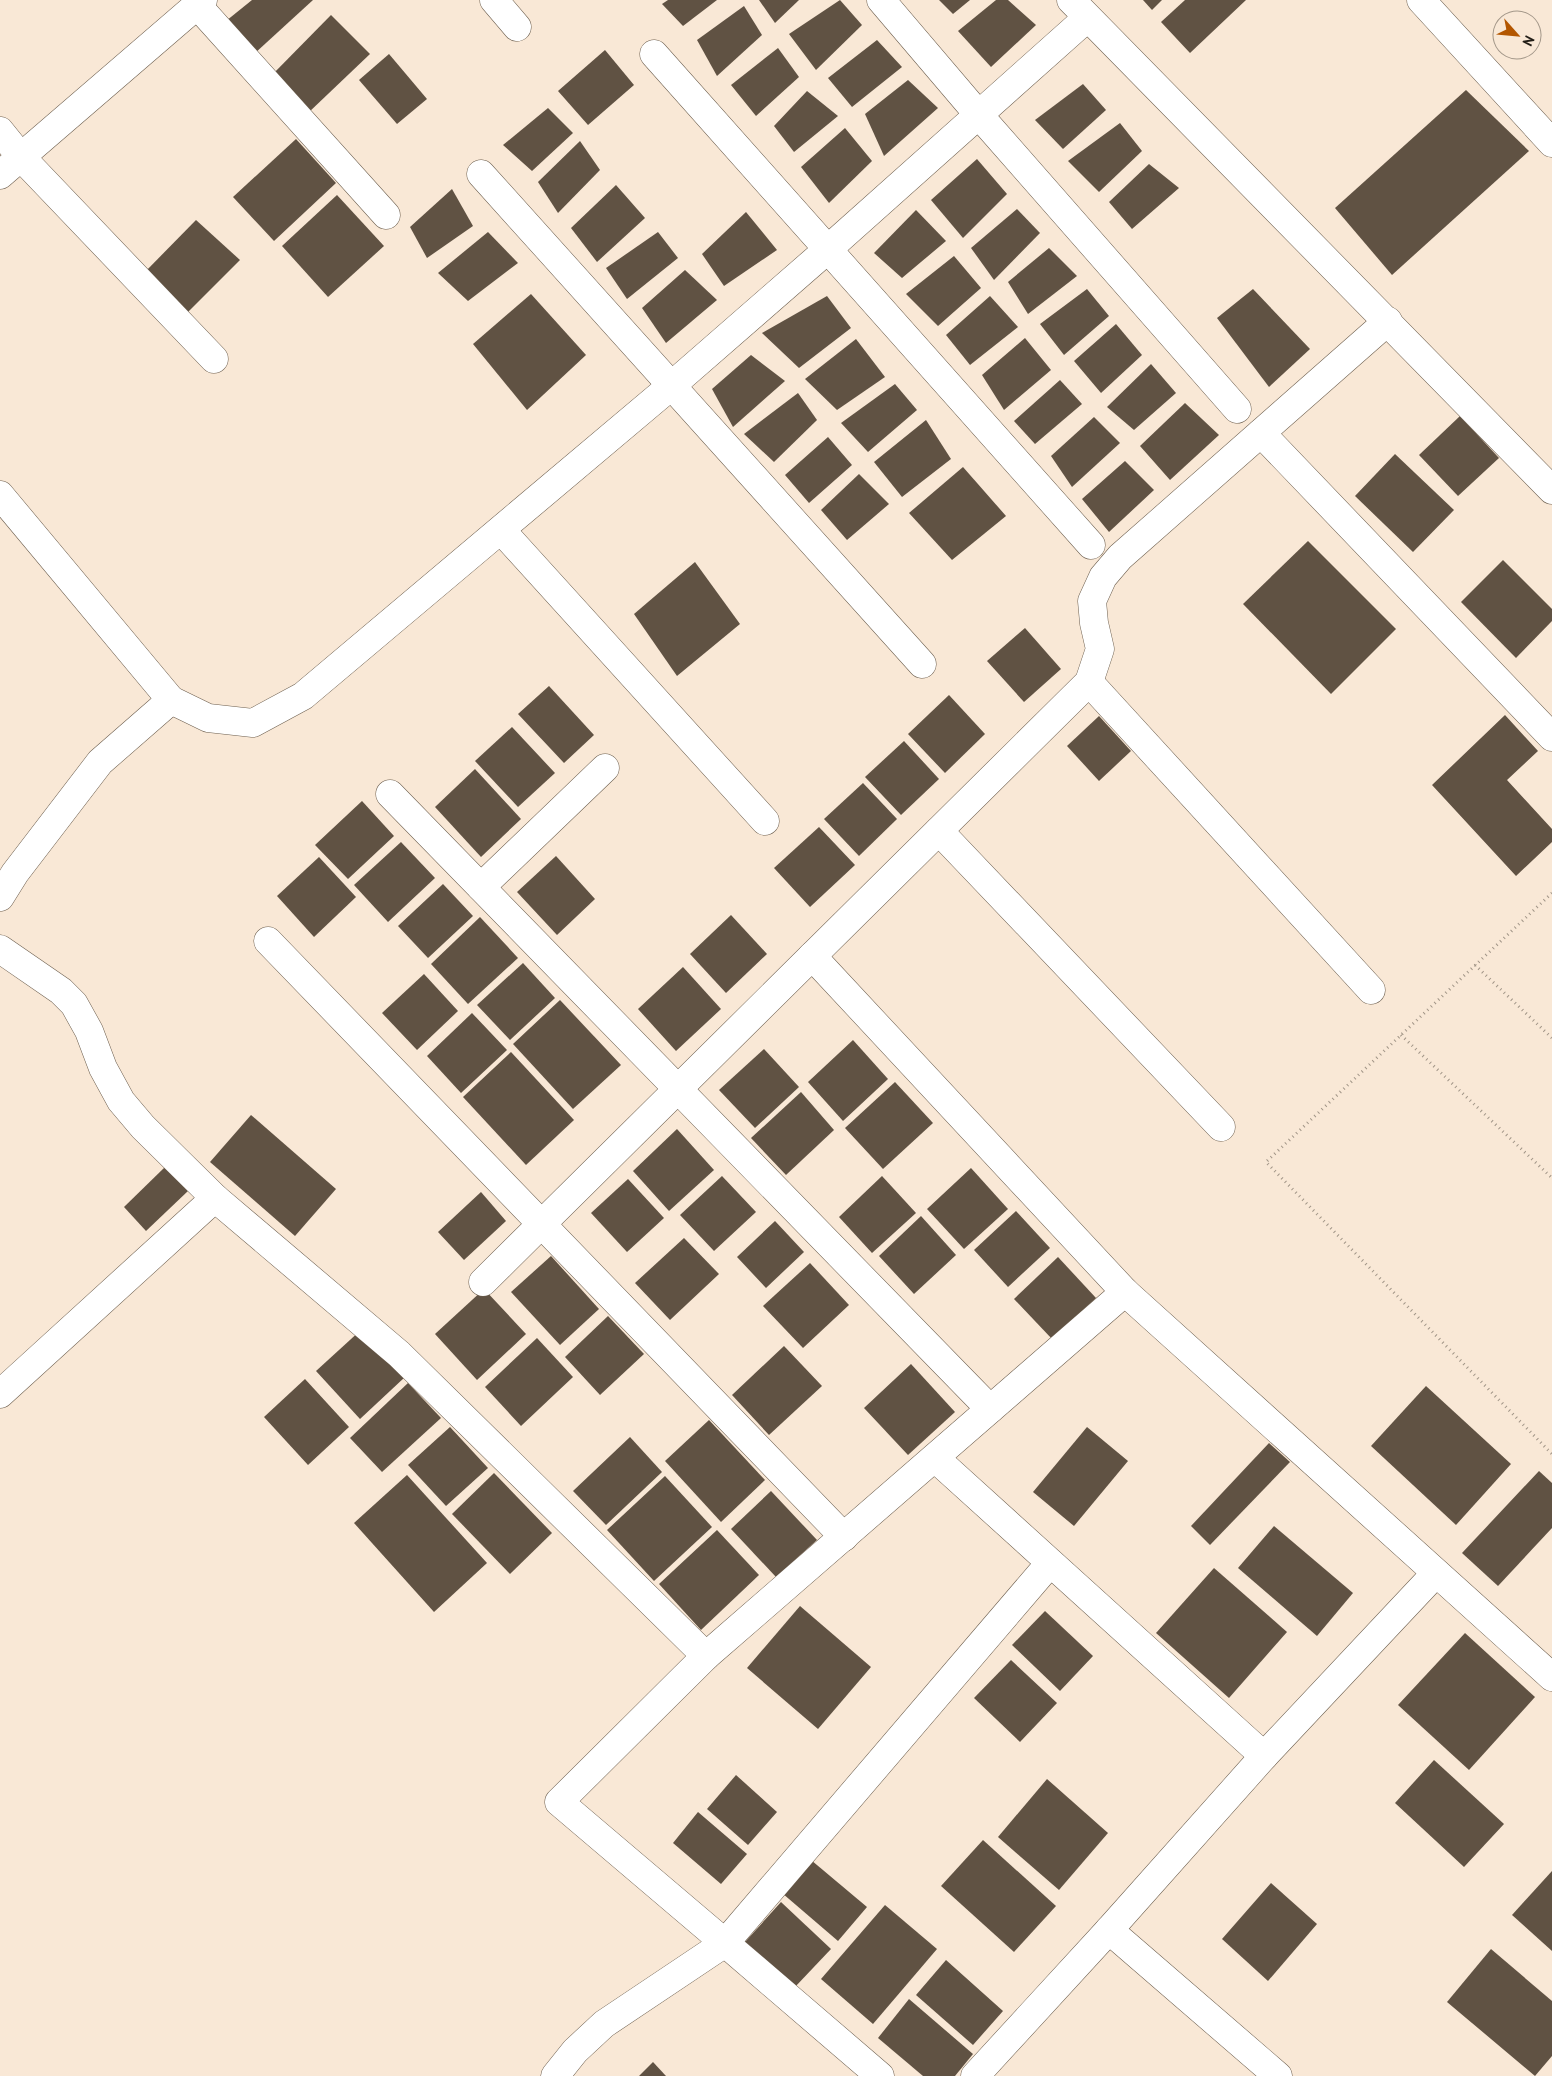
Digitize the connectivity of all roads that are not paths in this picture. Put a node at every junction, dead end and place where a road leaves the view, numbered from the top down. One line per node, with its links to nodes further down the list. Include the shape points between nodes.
1 (494, 0): 6 (street)
2 (881, 0): 8 (street)
3 (1420, 0): 10 (street)
4 (200, 3): 11 (street); 14 (street)
5 (1079, 9): 8 (street); 16 (street)
6 (518, 27)
7 (654, 54): 15 (street)
8 (978, 114): 15 (street); 19 (street)
9 (0, 131): 11 (street)
10 (1552, 143)
11 (21, 157): 13 (street); 17 (street)
12 (481, 174): 18 (street)
13 (0, 176)
14 (386, 215)
15 (827, 250): 18 (street); 24 (street)
16 (1388, 321): 20 (street); 21 (street)
17 (214, 359)
18 (670, 386): 23 (street); 25 (street)
19 (1237, 409)
20 (1261, 433): 26 (street, via 1120,557 1103,577 1092,601 1100,649); 28 (street)
21 (1552, 490)
22 (0, 495): 27 (street)
23 (502, 530): 27 (street, via 304,696 253,723 208,718); 31 (street)
24 (1091, 546)
25 (922, 664)
26 (1089, 682): 32 (street); 38 (street)
27 (171, 700): 34 (street, via 100,762 14,873)
28 (1552, 737)
29 (604, 768): 33 (street)
30 (390, 794): 33 (street)
31 (765, 821)
32 (939, 831): 37 (street); 40 (street)
33 (481, 887): 39 (street)
34 (0, 897)
35 (268, 941): 42 (street)
36 (0, 949): 41 (street, via 61,991 74,1004 90,1031 103,1068 121,1101)
37 (812, 956): 39 (street); 44 (street)
38 (1371, 990)
39 (678, 1089): 42 (street); 46 (street)
40 (1220, 1127)
41 (214, 1198): 45 (street); 51 (street, via 399,1354)
42 (542, 1224): 43 (street); 48 (street)
43 (483, 1282)
44 (1125, 1292): 46 (street); 50 (street)
45 (0, 1394)
46 (990, 1409): 47 (street)
47 (935, 1458): 48 (street); 49 (street)
48 (844, 1537): 51 (street)
49 (1050, 1563): 53 (street); 55 (street)
50 (1436, 1573): 52 (street); 53 (street)
51 (706, 1656): 55 (street, via 559,1802)
52 (1552, 1677)
53 (1264, 1756): 54 (street)
54 (1109, 1930): 58 (street); 59 (street)
55 (725, 1943): 56 (street, via 604,2024 575,2051); 57 (street)
56 (555, 2076)
57 (880, 2076)
58 (975, 2076)
59 (1278, 2076)

